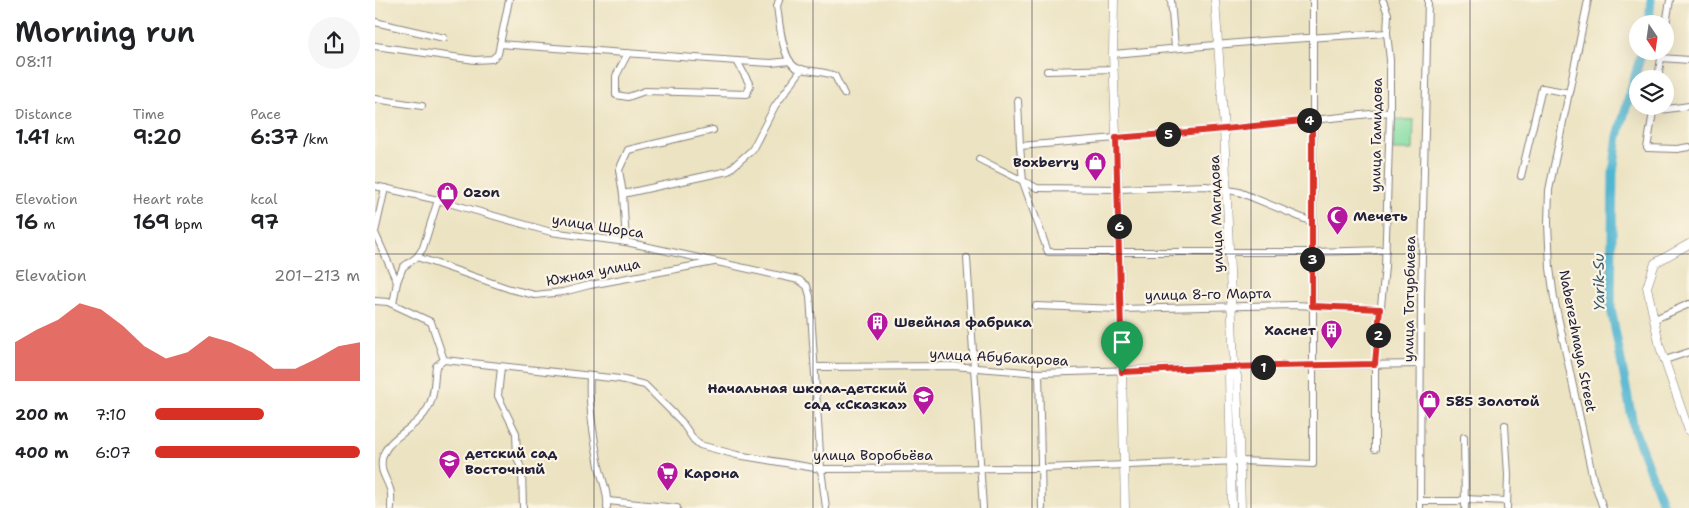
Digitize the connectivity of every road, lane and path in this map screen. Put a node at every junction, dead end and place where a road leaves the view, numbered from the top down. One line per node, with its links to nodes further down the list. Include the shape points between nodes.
1 (509, 0): 16 (street)
2 (779, 0): 24 (street, via 777,6 783,45)
3 (1114, 0): 21 (main road)
4 (1171, 0): 19 (street)
5 (1215, 0): 17 (main road, улица Магидова)
6 (1313, 0): 15 (street)
7 (1428, 0): 78 (street, улица Тотурбиева)
8 (1589, 0): 29 (street, Naberezhnaya Street)
9 (1669, 0): 11 (street)
10 (1383, 2): 13 (street, улица Гамидова, via 1388,14)
11 (1667, 15)
12 (375, 22): 14 (street)
13 (1387, 33): 15 (street); 36 (street, улица Гамидова)
14 (444, 38)
15 (1312, 38): 17 (street); 38 (street)
16 (500, 44): 18 (street, via 498,54 488,60); 20 (street)
17 (1218, 45): 19 (street); 39 (main road, улица Магидова)
18 (375, 46)
19 (1175, 48): 21 (street)
20 (627, 53): 25 (street); 25 (street, via 616,76 616,95 628,97 645,91 747,94 749,85)
21 (1113, 54): 27 (main road)
22 (1674, 57): 23 (street)
23 (1689, 60)
24 (790, 61): 25 (street); 26 (street)
25 (737, 62)
26 (802, 69): 30 (street, via 835,76); 51 (street, via 775,106 752,150 728,171)
27 (1114, 69): 28 (street); 41 (main road)
28 (1047, 71)
29 (1570, 93): 45 (street, via 1542,88); 111 (street, Naberezhnaya Street, via 1549,190 1550,268 1593,479)
30 (843, 94)
31 (375, 99): 33 (street)
32 (1018, 101): 42 (street)
33 (422, 106)
34 (1689, 106): 35 (street)
35 (1674, 107)
36 (1390, 112): 38 (street); 57 (street, улица Гамидова)
37 (1652, 115): 43 (street, via 1647,148)
38 (1312, 120): 39 (street); 53 (street)
39 (1225, 129): 41 (street); 50 (main road, улица Магидова)
40 (713, 130): 51 (street, via 628,150 619,170)
41 (1116, 138): 42 (street); 49 (main road)
42 (1019, 146): 46 (street)
43 (1689, 147)
44 (979, 160): 46 (street)
45 (1521, 176)
46 (1023, 182): 49 (street, via 1037,188); 60 (street, via 1049,252)
47 (375, 186): 48 (street, улица Щорса)
48 (385, 188): 52 (street, улица Щорса); 54 (street)
49 (1118, 189): 50 (street, via 1206,186); 60 (main road)
50 (1227, 190): 53 (street); 58 (main road, улица Магидова)
51 (623, 194): 55 (street)
52 (438, 200): 55 (street, улица Щорса, via 551,232); 61 (street, via 423,248)
53 (1312, 222): 59 (street)
54 (375, 232): 64 (street)
55 (626, 242): 63 (street, улица Щорса)
56 (1689, 244): 73 (main road, via 1655,263 1647,287)
57 (1386, 250): 59 (street); 72 (street, улица Гамидова)
58 (1230, 252): 59 (street); 60 (street); 69 (main road, улица Магидова)
59 (1312, 252): 70 (street)
60 (1119, 253): 71 (main road)
61 (417, 257): 63 (street, Южная улица, via 535,295); 64 (street, via 403,267)
62 (967, 258): 83 (street)
63 (718, 262): 81 (street, улица Щорса, via 799,280 807,286 811,296)
64 (397, 282): 66 (street)
65 (375, 301): 66 (street)
66 (393, 304): 75 (street, via 431,322)
67 (1689, 304): 73 (street)
68 (1036, 306): 71 (street, улица 8-го Марта)
69 (1231, 306): 70 (street, улица 8-го Марта); 71 (street, улица 8-го Марта); 82 (main road, улица Магидова)
70 (1312, 306): 72 (street, улица 8-го Марта); 79 (street)
71 (1120, 309): 84 (main road)
72 (1380, 309): 77 (street, улица Гамидова)
73 (1655, 319): 76 (main road)
74 (1689, 352): 76 (street)
75 (444, 360): 80 (street, улица Воробьёва); 101 (street, via 436,366 433,398 425,414 385,451 381,470 391,490)
76 (1665, 360): 88 (main road)
77 (1375, 364): 78 (street, улица Абубакарова); 79 (street, улица Абубакарова); 90 (street, улица Гамидова)
78 (1420, 364): 100 (street, улица Тотурбиева)
79 (1312, 366): 82 (street, улица Абубакарова); 91 (street, улица Воробьёва, via 1313,464)
80 (501, 367): 86 (street, улица Воробьёва); 102 (street, via 498,396 515,433 522,470)
81 (816, 367): 83 (street, улица Абубакарова); 96 (street)
82 (1234, 367): 84 (street, улица Абубакарова); 91 (main road, улица Магидова); 92 (main road, улица Магидова, via 1229,376)
83 (975, 368): 85 (street, улица Абубакарова); 94 (street)
84 (1122, 372): 85 (street, улица Абубакарова); 93 (main road)
85 (1039, 373): 95 (street)
86 (590, 376): 96 (street, улица Воробьёва, via 620,378 645,386 700,444 737,455); 99 (street, via 597,452)
87 (1505, 426): 98 (street)
88 (1689, 431)
89 (1464, 437): 97 (street)
90 (1375, 449)
91 (1240, 461): 92 (street, улица Воробьёва); 109 (main road, улица Магидова)
92 (1231, 462): 93 (street, улица Воробьёва); 108 (main road, улица Магидова)
93 (1125, 465): 95 (street, улица Воробьёва); 107 (main road)
94 (981, 468): 95 (street, улица Воробьёва); 96 (street, улица Воробьёва); 105 (street)
95 (1042, 468): 106 (street)
96 (821, 469): 104 (street)
97 (1465, 499): 98 (street); 100 (street); 110 (street)
98 (1507, 504)
99 (608, 505): 103 (street)
100 (1420, 505)
101 (391, 508)
102 (523, 508)
103 (677, 508)
104 (826, 508)
105 (983, 508)
106 (1042, 508)
107 (1125, 508)
108 (1232, 508)
109 (1241, 508)
110 (1465, 508)
111 (1603, 508)

